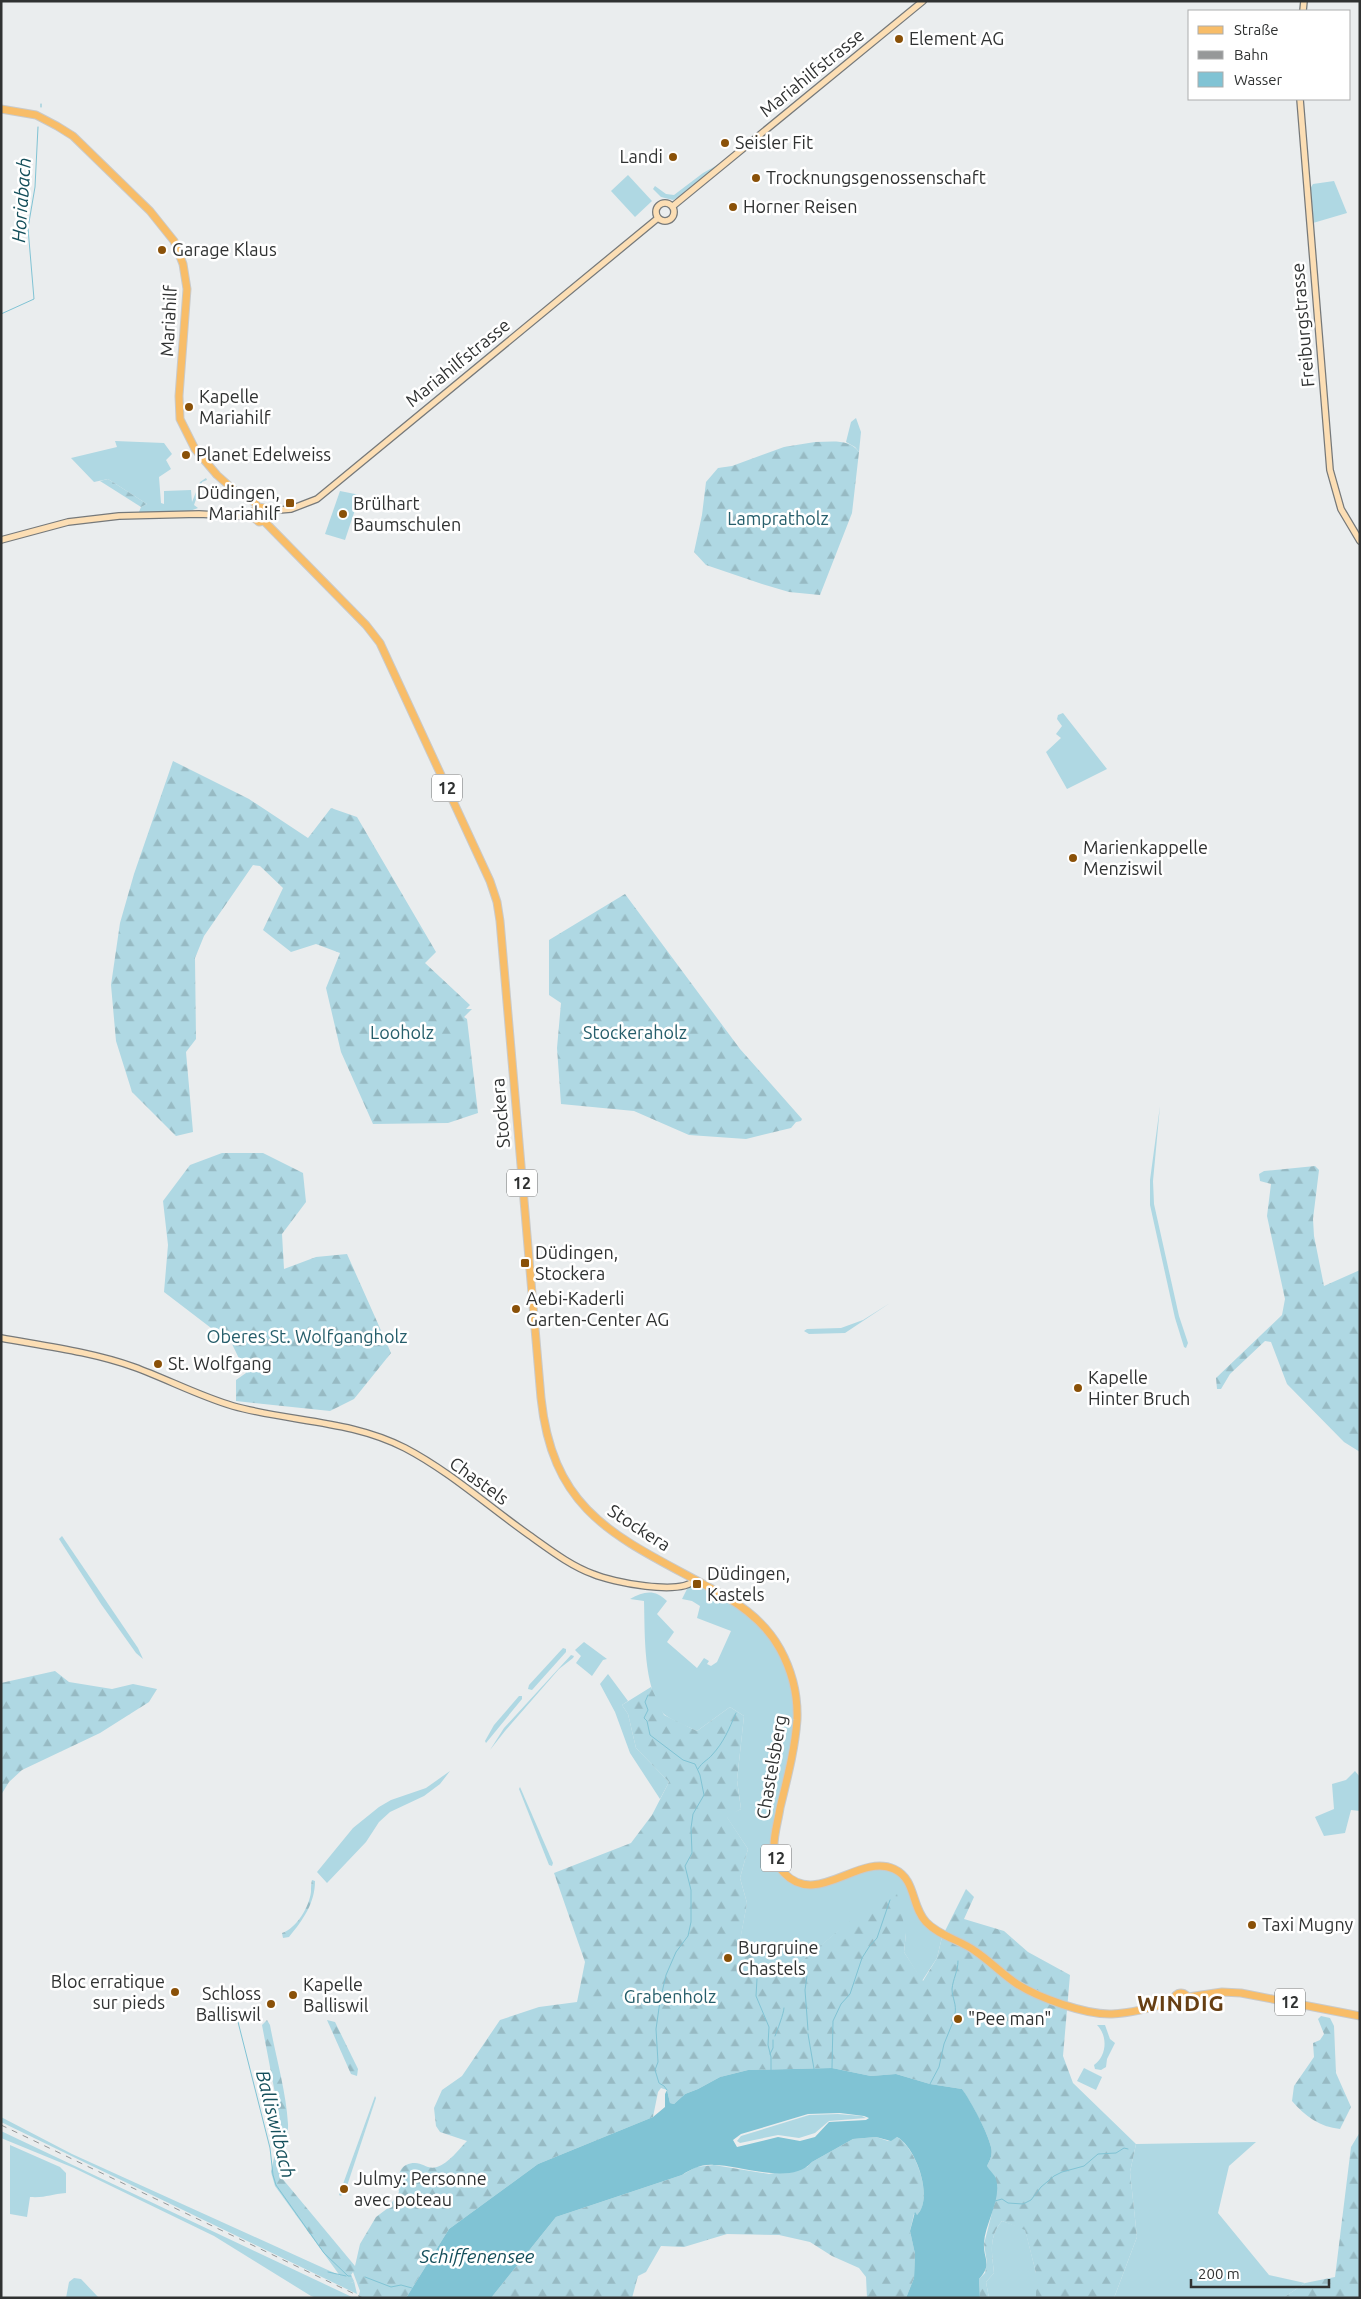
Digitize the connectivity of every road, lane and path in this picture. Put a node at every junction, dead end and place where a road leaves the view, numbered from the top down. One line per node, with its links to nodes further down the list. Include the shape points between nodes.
1 (923, 1): 4 (main road, Mariahilfstrasse)
2 (1300, 100): 11 (main road, Freiburgstrasse, via 1330,470 1341,509)
3 (1, 109): 6 (main road, Mariahilf, via 36,116 58,126 82,144 150,211 177,247 187,290 180,419 195,449 216,476)
4 (673, 206): 5 (main road, Mariahilfstrasse, via 675,213 672,219); 5 (main road, Mariahilfstrasse, via 660,204 656,209)
5 (658, 218): 7 (main road, Mariahilfstrasse, via 317,499 292,509)
6 (258, 507): 7 (main road); 8 (main road)
7 (267, 511): 9 (main road, via 268,517)
8 (253, 517): 9 (main road, 12, via 256,521); 10 (main road, via 199,514 119,516 68,522)
9 (264, 521): 13 (main road, Stockera / 12, via 374,634 383,648 497,902 541,1398 550,1445 565,1481 596,1519 625,1540)
10 (1, 540)
11 (1360, 541)
12 (1, 1338): 15 (main road, Chastels, via 134,1367 252,1411 346,1427 386,1439 429,1463 575,1566 620,1582)
13 (684, 1573): 14 (main road, Stockera / 12); 15 (main road)
14 (695, 1580): 15 (main road, Chastels); 16 (main road, Chastelsberg / 12, via 733,1600 765,1627 779,1647 793,1682 797,1713 793,1749 774,1842 781,1870 794,1881 810,1885 870,1868 893,1869 907,1880 923,1918 941,1933 973,1949 1025,1988 1083,2009 1117,2014 1174,2001 1179,1993 1188,1998 1222,1992)
15 (682, 1586)
16 (1360, 2016)

